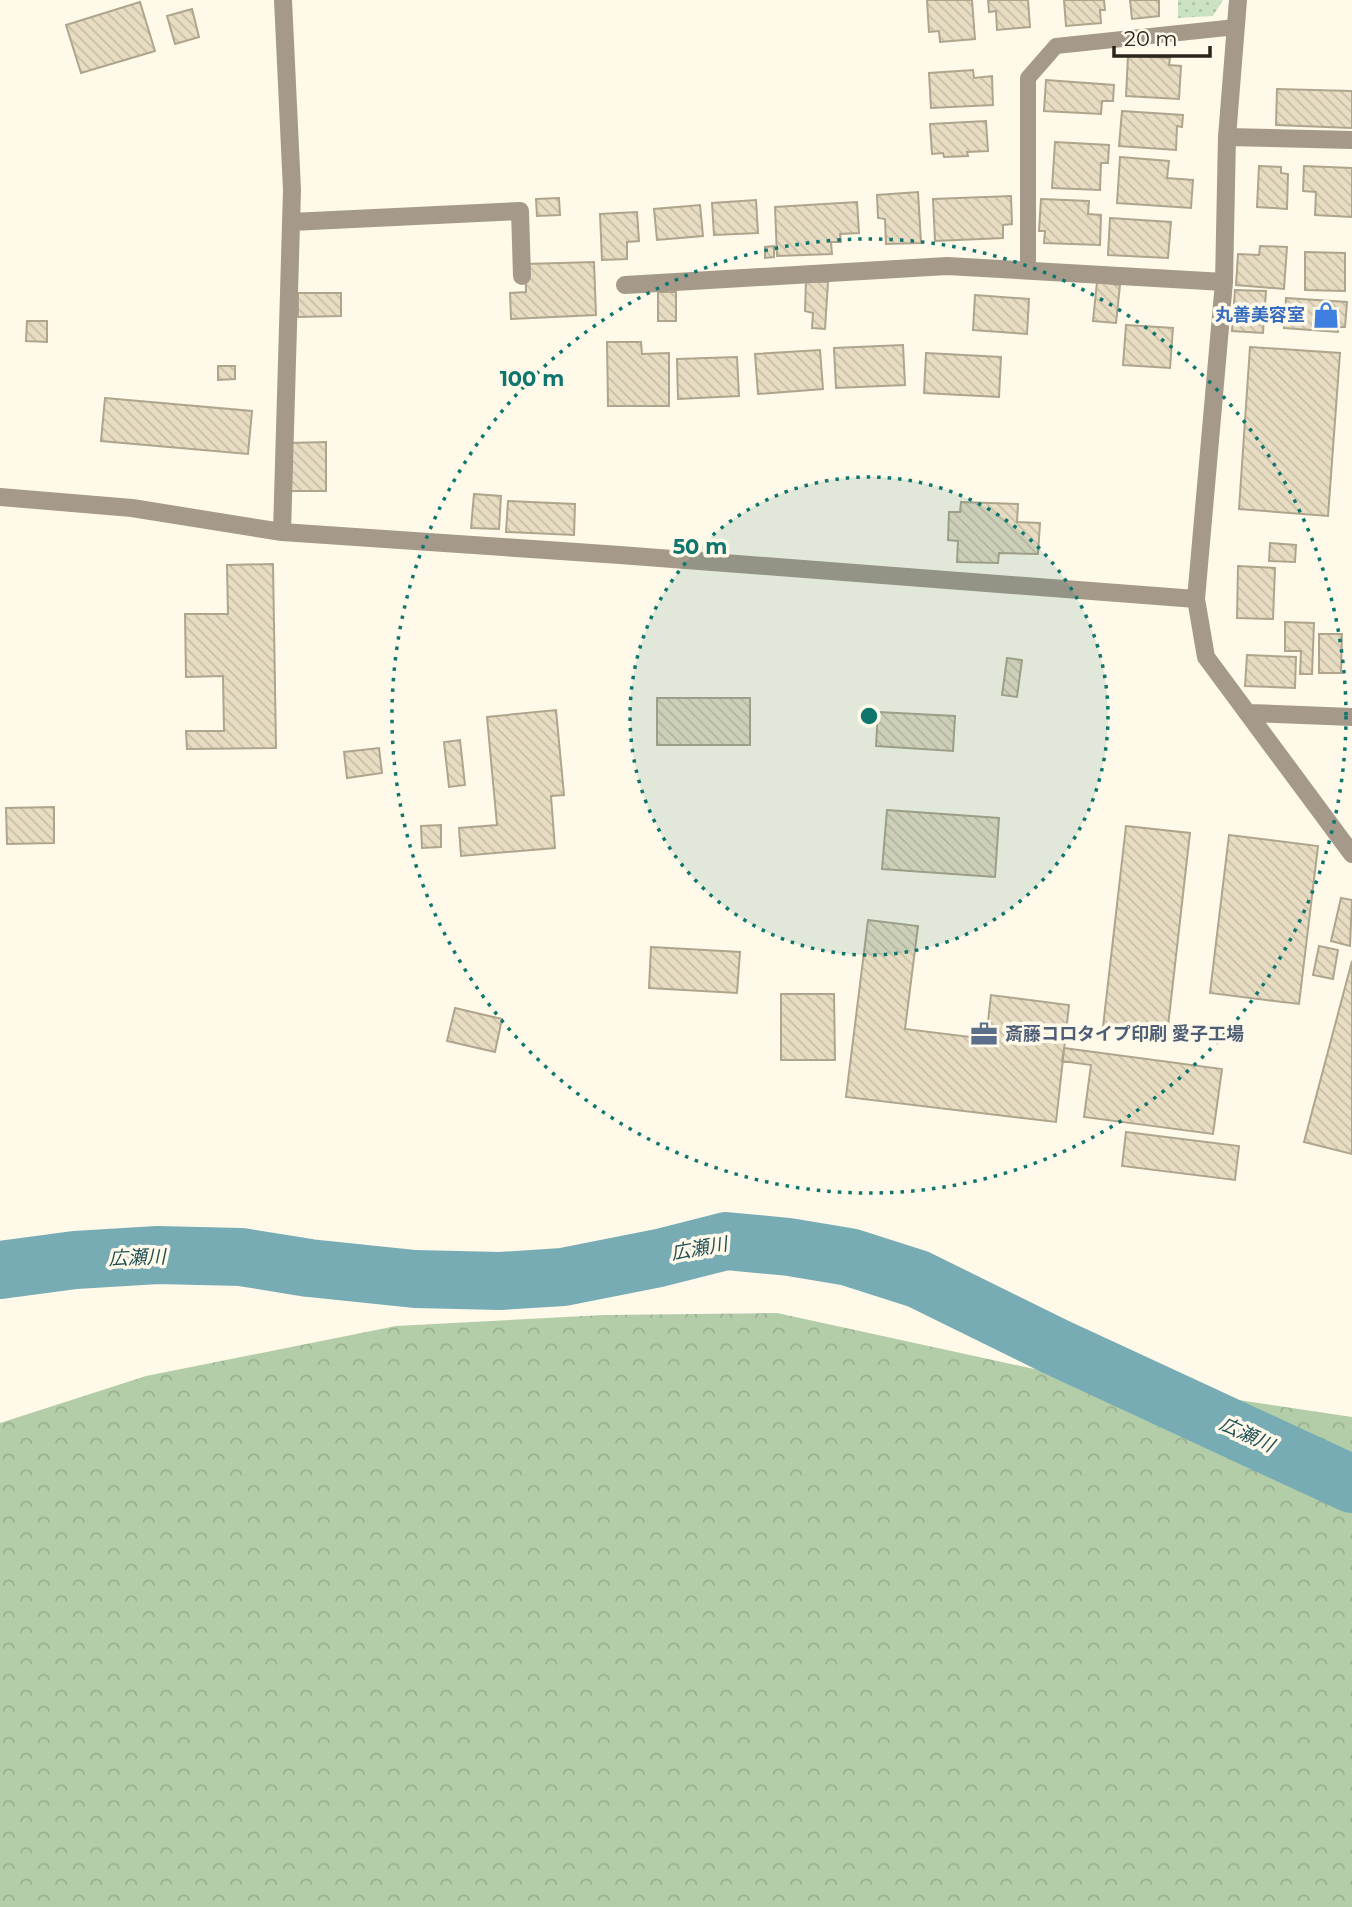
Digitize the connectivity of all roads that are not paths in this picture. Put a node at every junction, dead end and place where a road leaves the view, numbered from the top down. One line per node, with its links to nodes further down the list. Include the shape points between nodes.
1 (283, 0): 6 (street)
2 (1238, 0): 3 (street)
3 (1236, 27): 4 (street); 7 (lane, via 1056,46 1028,78)
4 (1227, 137): 5 (street); 9 (street)
5 (1352, 140)
6 (291, 222): 8 (street, via 520,211); 12 (street)
7 (1028, 270): 9 (street); 10 (street, via 947,266)
8 (522, 276)
9 (1224, 282): 13 (street)
10 (625, 285)
11 (0, 497): 12 (street, via 132,508)
12 (282, 532): 13 (street)
13 (1196, 599): 14 (street, via 1206,657)
14 (1250, 713): 15 (street); 16 (street)
15 (1352, 717)
16 (1352, 854)

